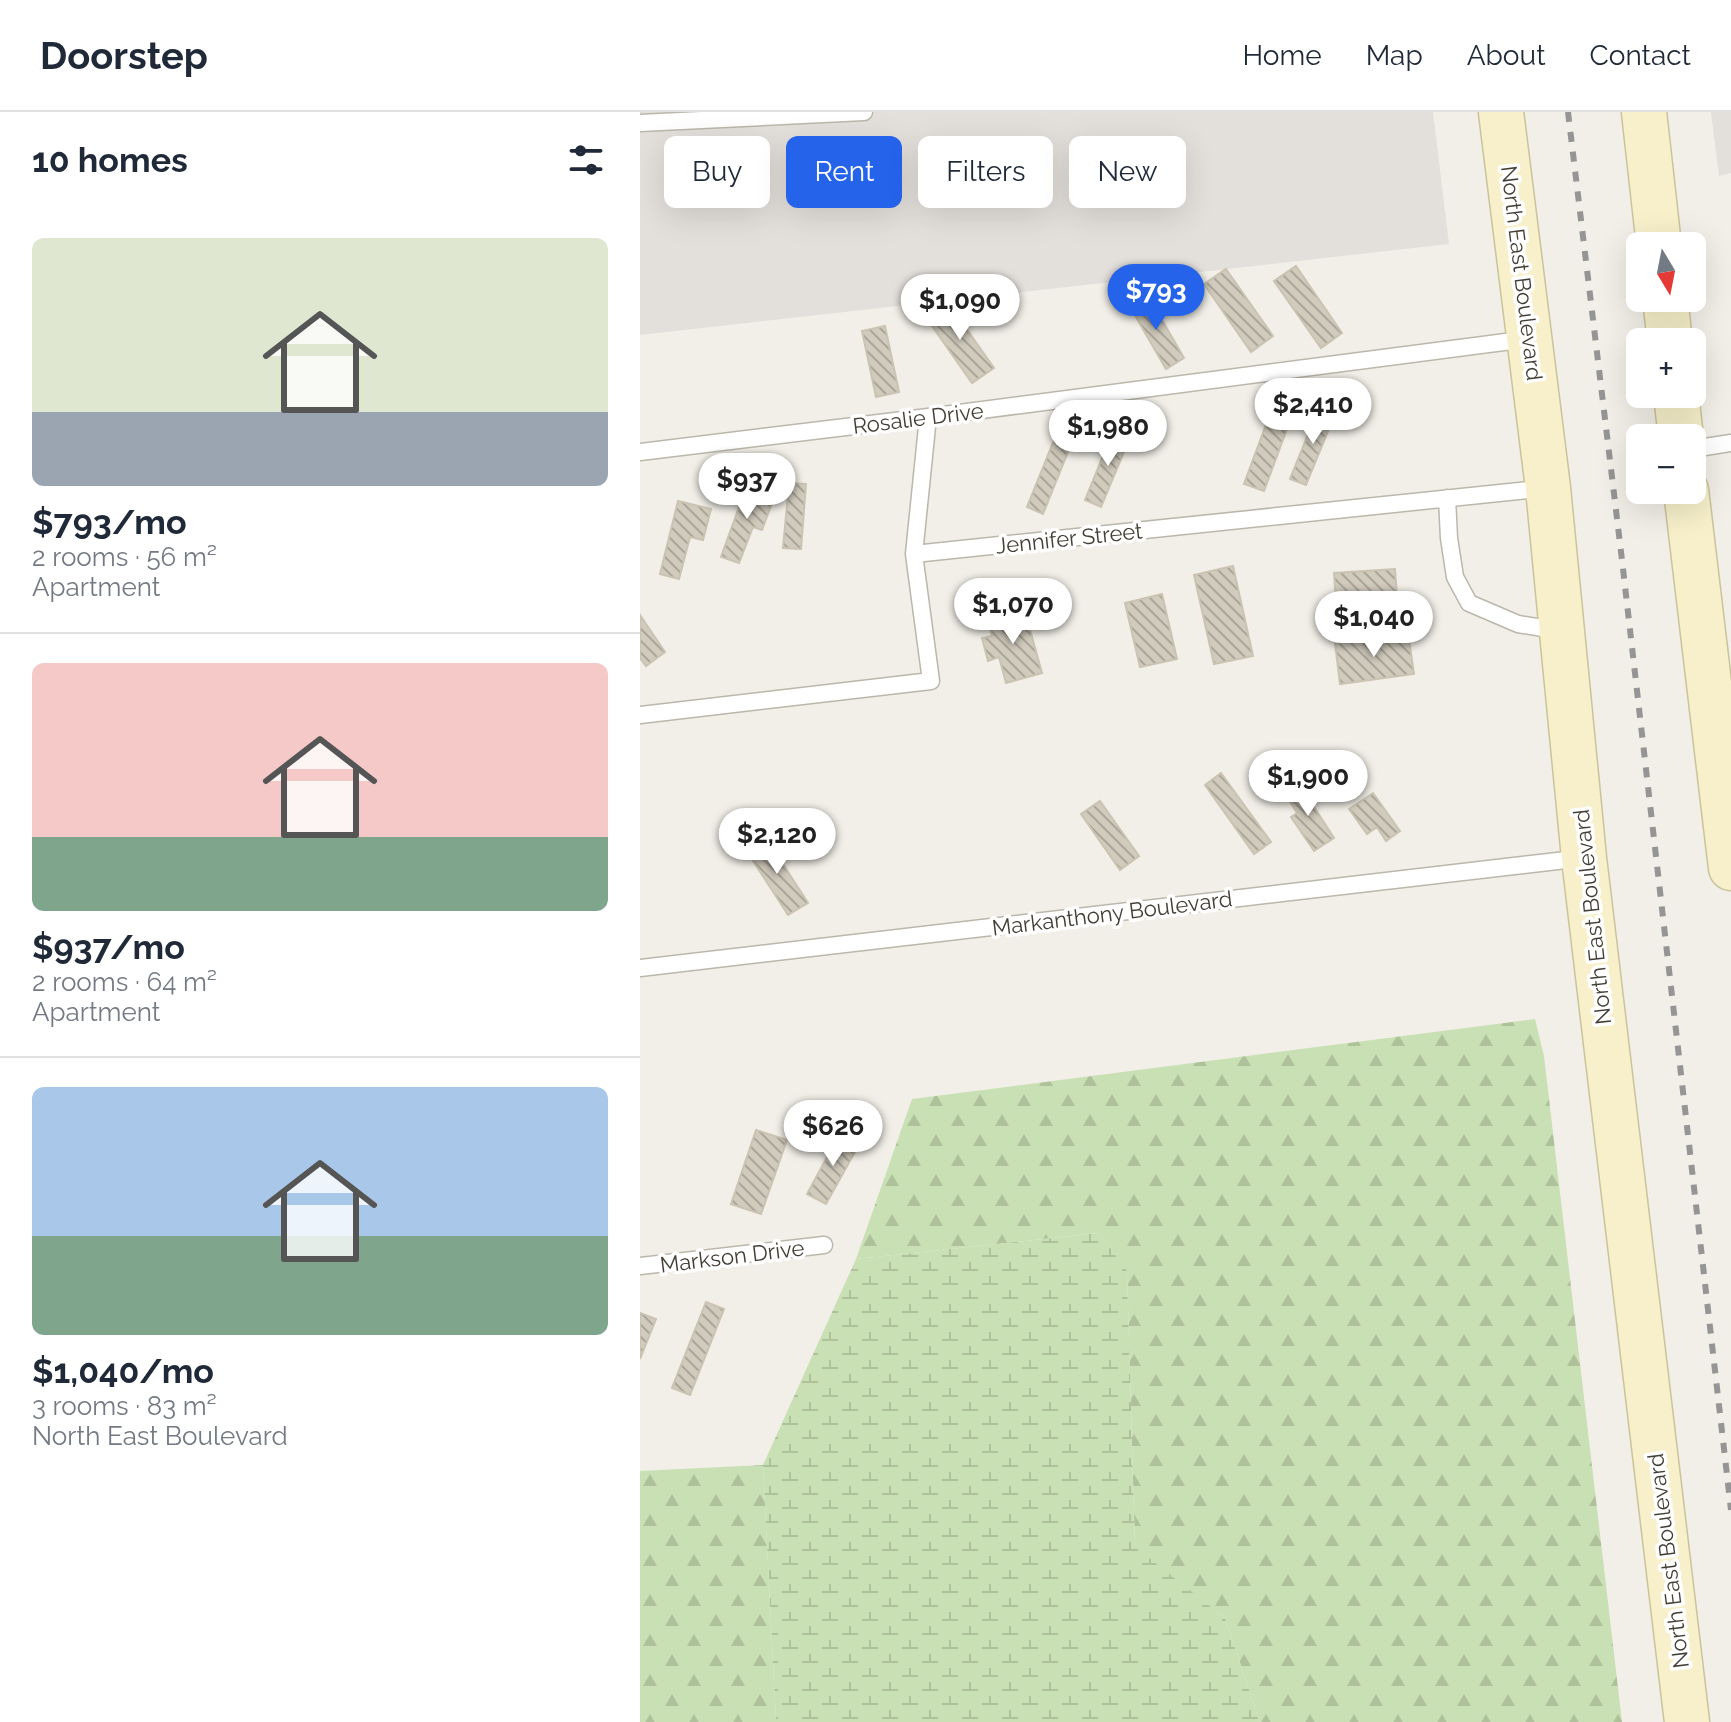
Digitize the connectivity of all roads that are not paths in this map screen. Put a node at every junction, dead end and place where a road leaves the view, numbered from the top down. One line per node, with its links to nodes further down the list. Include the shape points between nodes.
1 (864, 112): 4 (lane)
2 (1501, 112): 6 (main road, North East Boulevard)
3 (1644, 112): 5 (main road)
4 (640, 123)
5 (1657, 232)
6 (1530, 338): 7 (lane, Rosalie Drive); 11 (main road, North East Boulevard)
7 (928, 417): 10 (lane, Rosalie Drive); 14 (lane)
8 (1730, 442): 9 (lane)
9 (1706, 446)
10 (640, 452)
11 (1548, 488): 12 (lane, Jennifer Street); 15 (main road, North East Boulevard)
12 (1447, 498): 14 (lane, Jennifer Street); 15 (lane, via 1455,577 1469,603 1518,624)
13 (1688, 504): 17 (main road)
14 (914, 554): 16 (lane, via 931,681)
15 (1562, 631): 18 (main road, North East Boulevard)
16 (640, 715)
17 (1726, 787): 19 (main road)
18 (1584, 858): 20 (lane, Markanthony Boulevard); 23 (main road, North East Boulevard)
19 (1731, 868)
20 (640, 968)
21 (824, 1245): 22 (lane, Markson Drive)
22 (640, 1266)
23 (1687, 1722)

